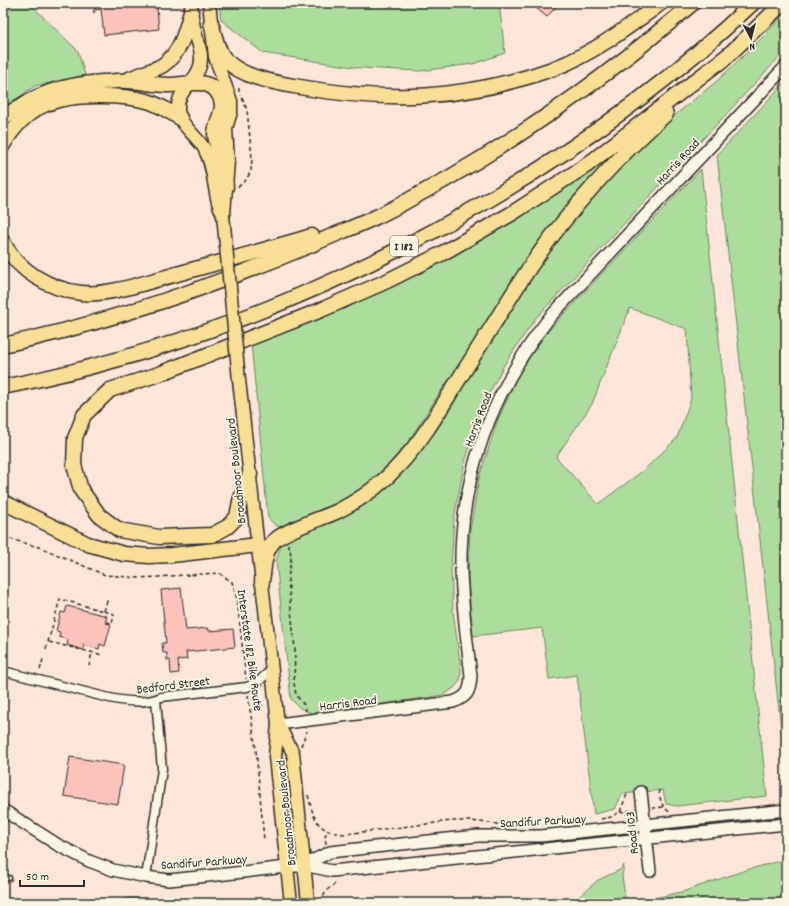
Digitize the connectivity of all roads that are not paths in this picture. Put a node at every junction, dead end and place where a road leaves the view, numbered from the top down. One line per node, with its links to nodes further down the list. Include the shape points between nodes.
1 (209, 3): 7 (main road, Broadmoor Boulevard)
2 (661, 3): 7 (highway, via 619,33 557,67 517,81 475,91 404,97 355,96 269,82 238,70 227,62 220,52)
3 (693, 3): 17 (highway, via 626,58 546,117 463,170)
4 (752, 3): 20 (highway, I 182, via 674,71 595,130 506,189 388,254 337,279 241,319 112,361)
5 (783, 3): 8 (highway)
6 (191, 7): 10 (highway, via 183,37 171,58); 11 (main road, via 201,58 200,67)
7 (212, 23): 15 (main road, Broadmoor Boulevard, via 215,58 232,101 226,128)
8 (727, 56): 21 (highway, via 587,165 511,214 441,254 321,310 159,374 110,390 84,414 75,438 74,465 81,490 99,515 119,530 159,537 212,535 227,527 237,517); 24 (highway, via 635,142 569,213 521,281 431,425 402,462 383,481 361,497 340,510 286,533 273,542 266,556)
9 (786, 66): 28 (main road, Harris Road, via 555,311 521,357 498,400 477,456 463,523 462,592 471,676 468,694 453,702)
10 (125, 80): 11 (highway, via 167,85); 12 (highway, via 87,84 37,96)
11 (191, 83): 13 (main road, via 179,99); 15 (highway, via 200,82 212,86 221,99 222,109 215,132 216,142)
12 (3, 118)
13 (180, 118): 14 (highway, via 148,101 109,96 72,96 56,99 30,114 19,122); 16 (main road, Broadmoor Boulevard, via 205,149)
14 (3, 145)
15 (232, 187): 16 (main road, Broadmoor Boulevard)
16 (223, 215): 21 (main road, Broadmoor Boulevard, bridge)
17 (376, 217): 18 (highway, via 205,267 103,292 82,293 51,286 29,273); 19 (highway, via 193,292 79,328)
18 (3, 242)
19 (3, 345)
20 (3, 387)
21 (250, 474): 23 (main road, Broadmoor Boulevard)
22 (3, 502): 23 (highway, via 88,544 124,554 172,555)
23 (258, 545): 24 (main road, Broadmoor Boulevard)
24 (262, 582): 25 (main road, Broadmoor Boulevard)
25 (271, 670): 27 (street, Bedford Street, via 258,682 247,687 161,697); 28 (main road, Broadmoor Boulevard)
26 (3, 671): 27 (street, Bedford Street, via 116,700)
27 (156, 700): 38 (street, via 162,769)
28 (278, 724): 35 (main road, Broadmoor Boulevard, via 292,753); 36 (main road, Broadmoor Boulevard, via 275,757)
29 (641, 792): 33 (main road, Road 103)
30 (3, 810): 38 (main road, Sandifur Parkway, via 63,848 89,861 113,870)
31 (786, 810): 33 (main road, Sandifur Parkway)
32 (786, 824): 34 (main road, Sandifur Parkway)
33 (645, 825): 34 (main road, Road 103); 35 (main road, Sandifur Parkway, via 541,836 479,836 330,852)
34 (646, 839): 35 (main road, Sandifur Parkway, via 332,871); 37 (main road, Road 103)
35 (304, 865): 36 (main road, Sandifur Parkway); 42 (main road, Broadmoor Boulevard)
36 (286, 867): 38 (main road, Sandifur Parkway, via 170,880); 41 (main road, Broadmoor Boulevard)
37 (650, 871)
38 (146, 877)
39 (9, 878): 40 (lane)
40 (3, 879)
41 (291, 903)
42 (308, 903)

